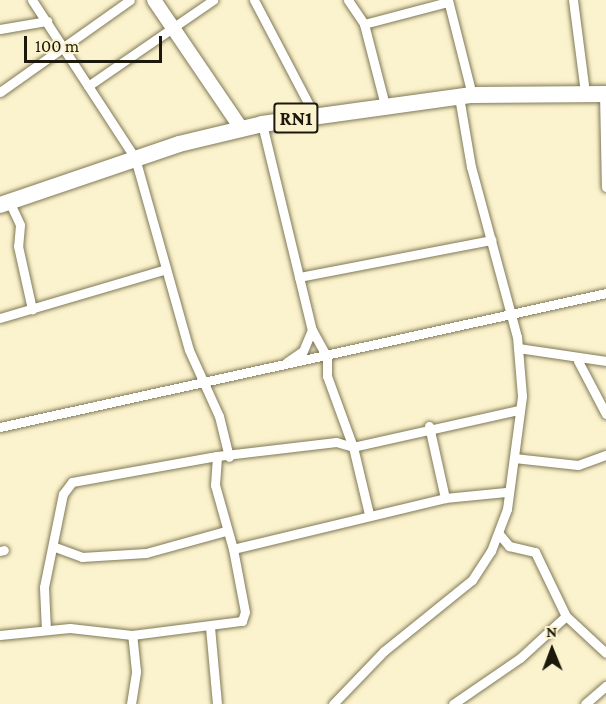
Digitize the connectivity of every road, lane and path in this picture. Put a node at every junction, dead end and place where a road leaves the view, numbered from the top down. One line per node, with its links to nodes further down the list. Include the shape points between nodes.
1 (32, 0): 9 (street)
2 (130, 0): 13 (street)
3 (154, 0): 11 (street)
4 (213, 0): 11 (street)
5 (254, 0): 20 (street)
6 (348, 0): 10 (street)
7 (573, 0): 16 (street)
8 (448, 1): 10 (street); 18 (street)
9 (47, 21): 12 (street); 13 (street)
10 (364, 24): 19 (street)
11 (175, 27): 14 (street); 22 (street)
12 (0, 29)
13 (64, 48): 14 (street); 15 (street)
14 (88, 86): 23 (street)
15 (0, 92)
16 (585, 93): 17 (highway, RN1); 18 (highway, RN1)
17 (605, 94): 24 (street)
18 (465, 96): 19 (highway, RN1); 26 (street)
19 (385, 105): 20 (highway, RN1)
20 (315, 116): 21 (highway, RN1)
21 (262, 124): 22 (highway, RN1); 28 (street)
22 (241, 128): 23 (highway, RN1)
23 (135, 158): 25 (highway, RN1); 27 (street)
24 (606, 187)
25 (5, 203): 30 (street, via 20,225 18,246)
26 (491, 240): 28 (street); 31 (street)
27 (166, 269): 30 (street); 39 (street)
28 (300, 277): 33 (street)
29 (606, 293): 31 (street)
30 (32, 309): 32 (street)
31 (511, 313): 34 (street); 35 (street)
32 (0, 318)
33 (312, 330): 35 (street); 38 (street, via 303,351)
34 (518, 348): 36 (street); 40 (street)
35 (327, 357): 38 (street); 44 (street, via 327,376)
36 (578, 361): 37 (street); 41 (street)
37 (606, 361)
38 (282, 366): 39 (street)
39 (200, 380): 43 (street, via 100,409); 47 (street, via 219,416)
40 (518, 410): 42 (street); 48 (street)
41 (606, 414)
42 (429, 426): 44 (street); 50 (street)
43 (0, 427)
44 (353, 447): 47 (street, via 336,442); 51 (street)
45 (606, 455): 48 (street, via 578,465)
46 (217, 456): 47 (street); 52 (street, via 215,485); 54 (street, via 72,482 63,494)
47 (230, 457)
48 (514, 458): 49 (street)
49 (506, 492): 50 (street); 53 (street)
50 (446, 498): 51 (street)
51 (369, 514): 55 (street)
52 (226, 531): 54 (street, via 146,554 82,557); 55 (street)
53 (499, 534): 56 (street, via 509,546 535,552); 65 (street, via 472,580 384,651)
54 (55, 547): 58 (street, via 44,587)
55 (233, 549): 57 (street, via 244,618)
56 (566, 616): 61 (street); 66 (street, via 520,658)
57 (210, 627): 60 (street); 64 (street)
58 (46, 630): 59 (street); 60 (street, via 87,628)
59 (0, 635)
60 (132, 635): 63 (street, via 136,671)
61 (606, 653)
62 (606, 686): 67 (street)
63 (131, 704)
64 (217, 704)
65 (333, 704)
66 (453, 704)
67 (585, 704)

